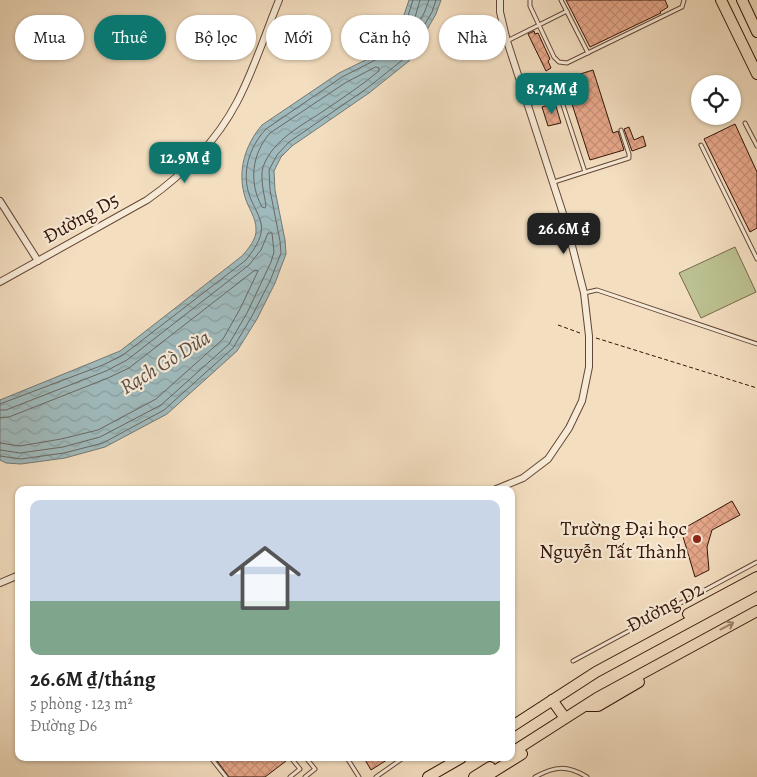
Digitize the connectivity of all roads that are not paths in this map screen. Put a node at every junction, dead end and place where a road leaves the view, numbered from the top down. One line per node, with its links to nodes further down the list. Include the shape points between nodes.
1 (279, 0): 27 (street, Đường D5, via 237,103 199,156 147,200)
2 (500, 0): 14 (street)
3 (530, 0): 12 (lane)
4 (561, 0): 10 (lane)
5 (684, 0): 15 (lane, via 682,7)
6 (714, 0): 16 (main road, via 737,47)
7 (721, 0): 16 (main road)
8 (742, 0): 13 (main road)
9 (749, 0): 11 (main road)
10 (567, 11): 12 (lane); 15 (lane)
11 (757, 17)
12 (539, 24): 14 (lane); 15 (lane, via 559,62 567,63)
13 (757, 32)
14 (507, 41): 18 (street)
15 (588, 53)
16 (747, 53): 17 (main road)
17 (757, 74)
18 (528, 104): 23 (lane, via 552,97 561,99); 24 (street)
19 (745, 123): 22 (lane)
20 (622, 130): 23 (lane, via 629,158)
21 (701, 145): 26 (lane)
22 (757, 146)
23 (585, 172): 24 (lane)
24 (553, 182): 29 (street)
25 (0, 202): 27 (street)
26 (757, 259)
27 (38, 261): 28 (street, Đường D5)
28 (0, 282)
29 (584, 292): 30 (lane, via 598,290); 31 (street, via 589,367 582,401 570,428 548,459 524,478)
30 (757, 344)
31 (504, 486)
32 (757, 562): 38 (lane)
33 (15, 577): 35 (street)
34 (757, 577): 39 (main road, Đường D2, via 600,662)
35 (0, 583)
36 (757, 585): 39 (main road, Đường D2)
37 (755, 613): 41 (main road, one-way to 37)
38 (573, 661)
39 (596, 672): 40 (main road, Đường D2)
40 (552, 700): 41 (main road); 42 (main road, Đường D2)
41 (565, 718): 45 (main road)
42 (526, 719): 43 (main road); 44 (main road, Đường D2)
43 (515, 720)
44 (515, 725)
45 (538, 736): 46 (main road); 47 (main road, via 535,745)
46 (515, 750)
47 (515, 758)
48 (213, 761): 57 (lane)
49 (294, 761): 58 (lane, via 300,769)
50 (308, 761): 59 (lane, via 315,769)
51 (349, 761): 60 (lane)
52 (399, 761): 61 (lane)
53 (445, 761): 62 (main road, via 429,770)
54 (456, 761): 62 (main road)
55 (499, 761): 63 (main road)
56 (510, 761): 64 (main road)
57 (226, 777)
58 (290, 777)
59 (305, 777)
60 (359, 777)
61 (376, 777)
62 (427, 777)
63 (474, 777)
64 (485, 777)
65 (535, 777): 66 (lane, via 550,769 562,768)
66 (587, 777)

